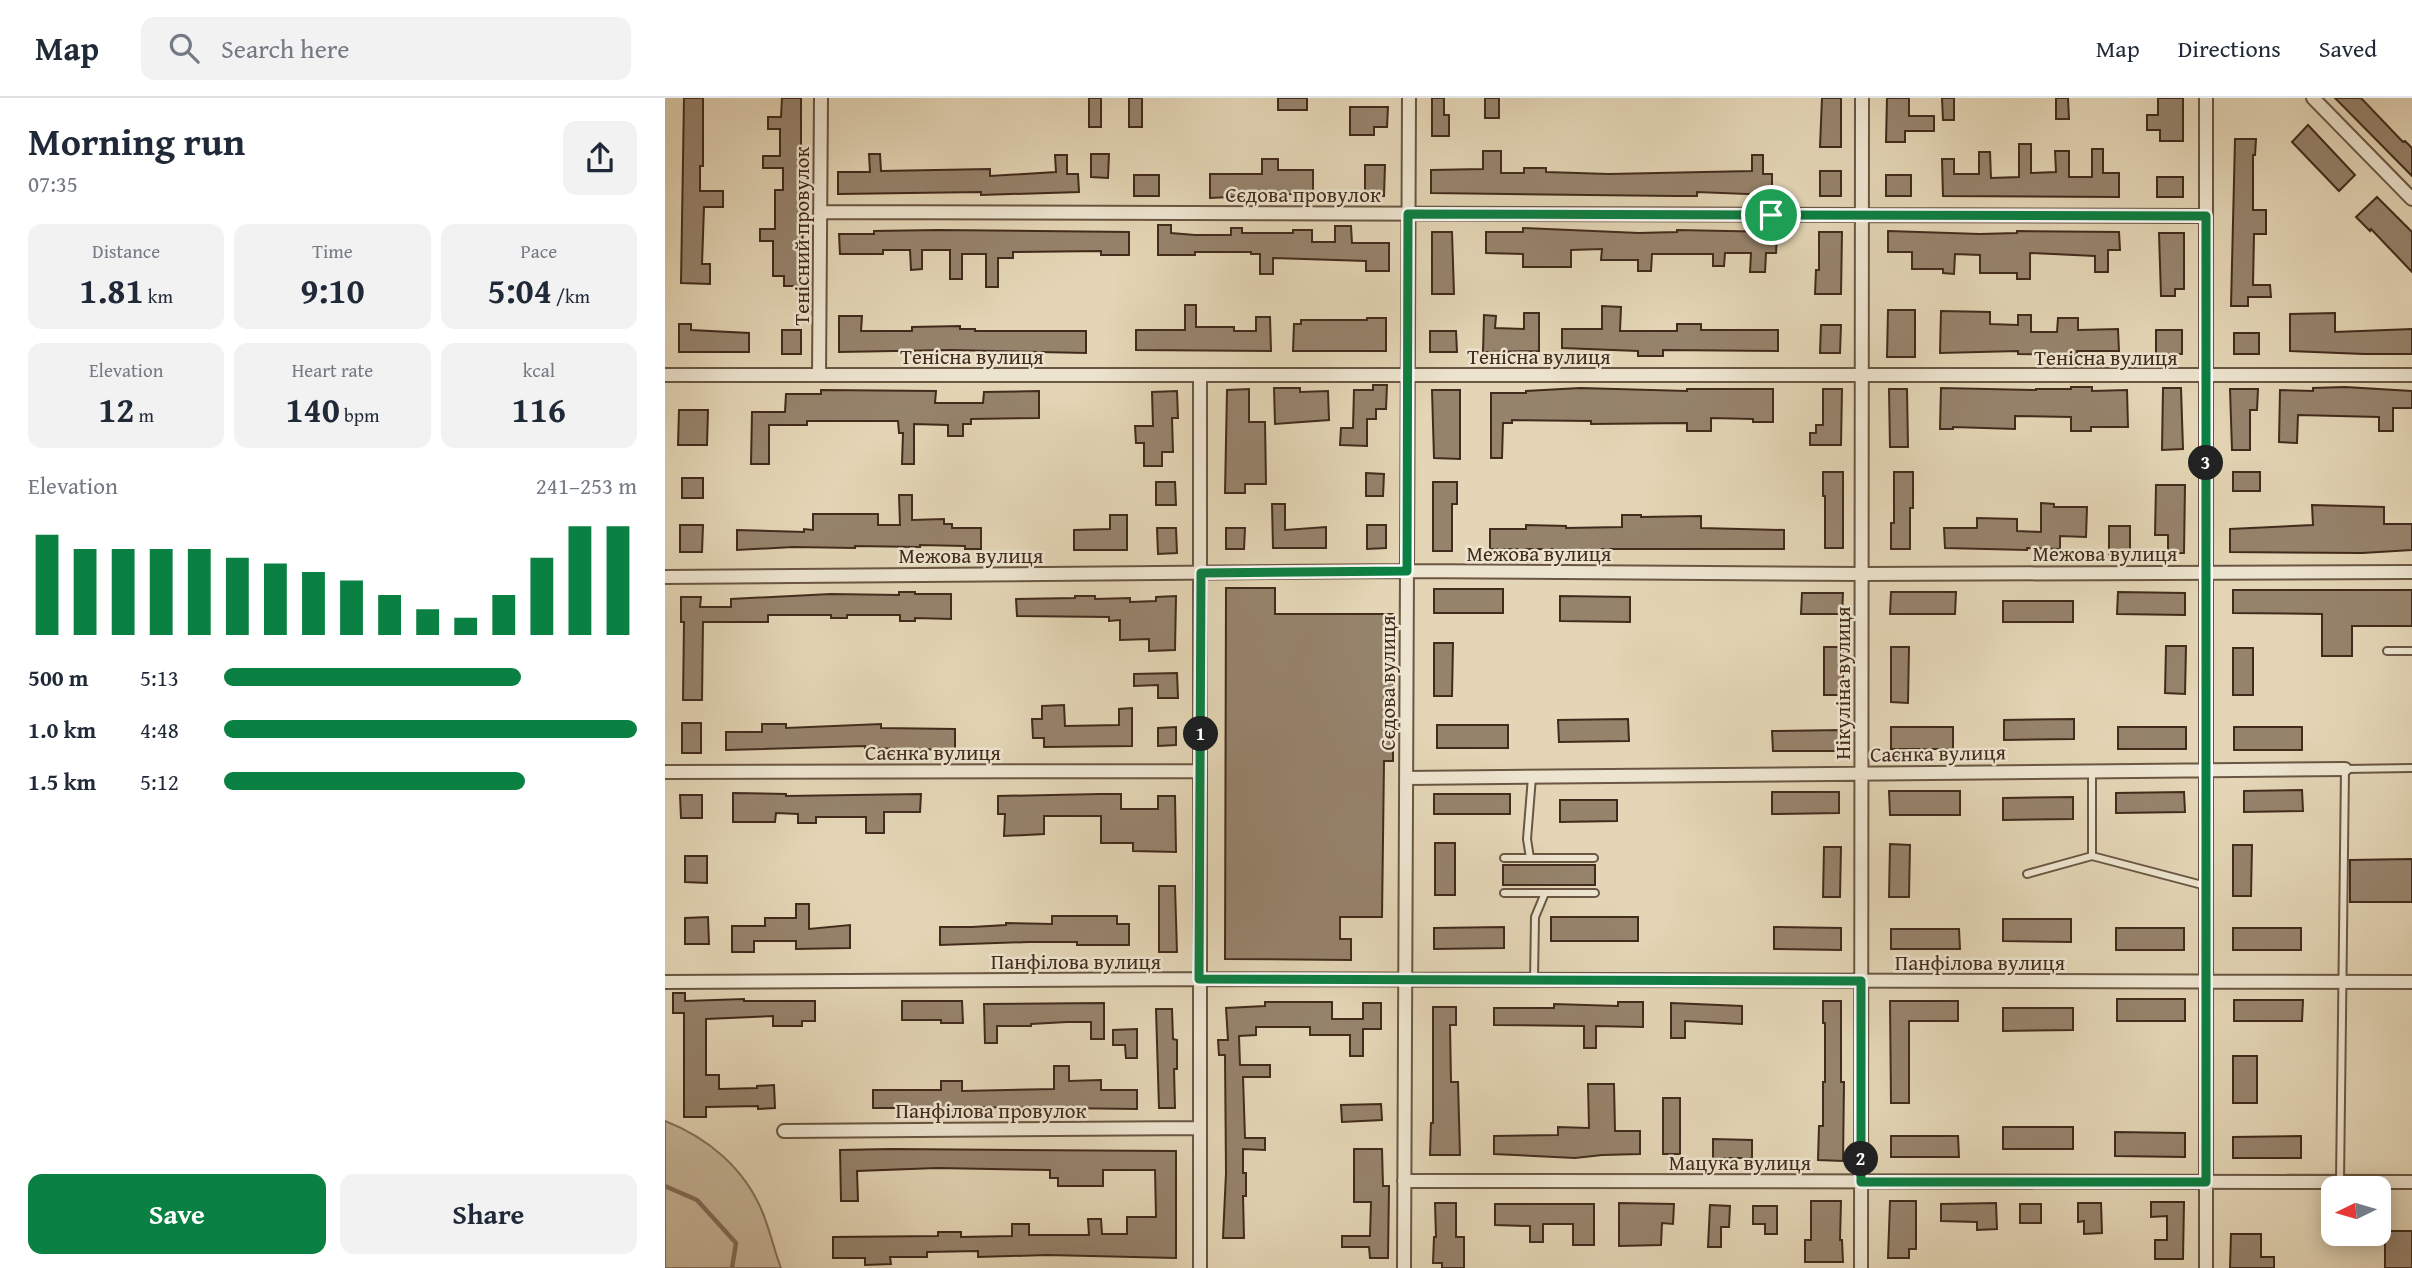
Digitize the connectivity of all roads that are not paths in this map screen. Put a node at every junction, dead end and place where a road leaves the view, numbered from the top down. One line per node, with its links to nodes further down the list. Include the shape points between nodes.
1 (821, 98): 7 (street, Тенісний провулок)
2 (1409, 98): 8 (street, Сєдова вулиця)
3 (1862, 98): 9 (street, Нікуліна вулиця)
4 (2206, 98): 10 (street)
5 (2313, 98): 6 (street)
6 (2412, 199)
7 (820, 212): 8 (street, Сєдова провулок); 12 (street, Тенісний провулок)
8 (1408, 214): 9 (street, Сєдова провулок); 13 (street, Сєдова вулиця)
9 (1862, 215): 10 (street, Сєдова провулок); 16 (street, Нікуліна вулиця)
10 (2206, 216): 17 (street)
11 (665, 375): 12 (street, Тенісна вулиця)
12 (819, 375): 15 (street, Тенісна вулиця)
13 (1408, 375): 15 (street, Тенісна вулиця); 16 (street, Тенісна вулиця); 18 (street, Сєдова вулиця)
14 (2412, 375): 17 (street, Тенісна вулиця)
15 (1200, 376): 21 (street)
16 (1862, 376): 17 (street, Тенісна вулиця); 22 (street, Нікуліна вулиця)
17 (2206, 376): 19 (street)
18 (1407, 571): 21 (street, Межова вулиця); 22 (street, Межова вулиця); 34 (street, Сєдова вулиця)
19 (2206, 572): 20 (street, Межова вулиця); 22 (street, Межова вулиця); 28 (street)
20 (2412, 572)
21 (1201, 573): 23 (street, Межова вулиця); 29 (street)
22 (1861, 574): 32 (street, Нікуліна вулиця)
23 (665, 576)
24 (2387, 651): 25 (lane)
25 (2412, 651)
26 (2412, 768): 27 (lane)
27 (2345, 769): 28 (street, Саєнка вулиця); 50 (lane)
28 (2206, 770): 30 (street, Саєнка вулиця); 40 (street)
29 (1200, 771): 31 (street, Саєнка вулиця); 44 (street)
30 (2092, 771): 32 (street, Саєнка вулиця); 35 (lane)
31 (665, 772)
32 (1861, 773): 33 (street, Саєнка вулиця); 47 (street, Нікуліна вулиця)
33 (1532, 776): 34 (street, Саєнка вулиця); 37 (lane)
34 (1406, 778): 45 (street, Сєдова вулиця)
35 (2092, 856): 39 (lane); 40 (lane)
36 (1503, 858): 37 (lane)
37 (1530, 858): 38 (lane)
38 (1594, 858)
39 (2027, 874)
40 (2206, 886): 48 (street)
41 (1504, 893): 42 (lane)
42 (1545, 893): 43 (lane); 46 (lane, via 1535,917)
43 (1595, 893)
44 (1199, 979): 45 (street, Панфілова вулиця); 49 (street, Панфілова вулиця); 52 (street)
45 (1405, 980): 46 (street, Панфілова вулиця); 55 (street, Сєдова вулиця)
46 (1534, 980): 47 (street, Панфілова вулиця)
47 (1861, 981): 48 (street, Панфілова вулиця); 56 (street, Нікуліна вулиця)
48 (2206, 981): 50 (street, Панфілова вулиця); 57 (street)
49 (665, 982)
50 (2342, 982): 51 (street, Панфілова вулиця); 54 (lane)
51 (2412, 982)
52 (1199, 1128): 53 (street, Панфілова провулок); 61 (street)
53 (784, 1131)
54 (2340, 1176)
55 (1404, 1181): 56 (street, Мацука вулиця); 62 (street, Сєдова вулиця)
56 (1861, 1182): 57 (street, Мацука вулиця); 63 (street, Нікуліна вулиця)
57 (2206, 1182): 58 (street, Мацука вулиця); 64 (street)
58 (2321, 1182)
59 (2391, 1182): 60 (street, Мацука вулиця)
60 (2412, 1182)
61 (1200, 1268)
62 (1404, 1268)
63 (1861, 1268)
64 (2206, 1268)

